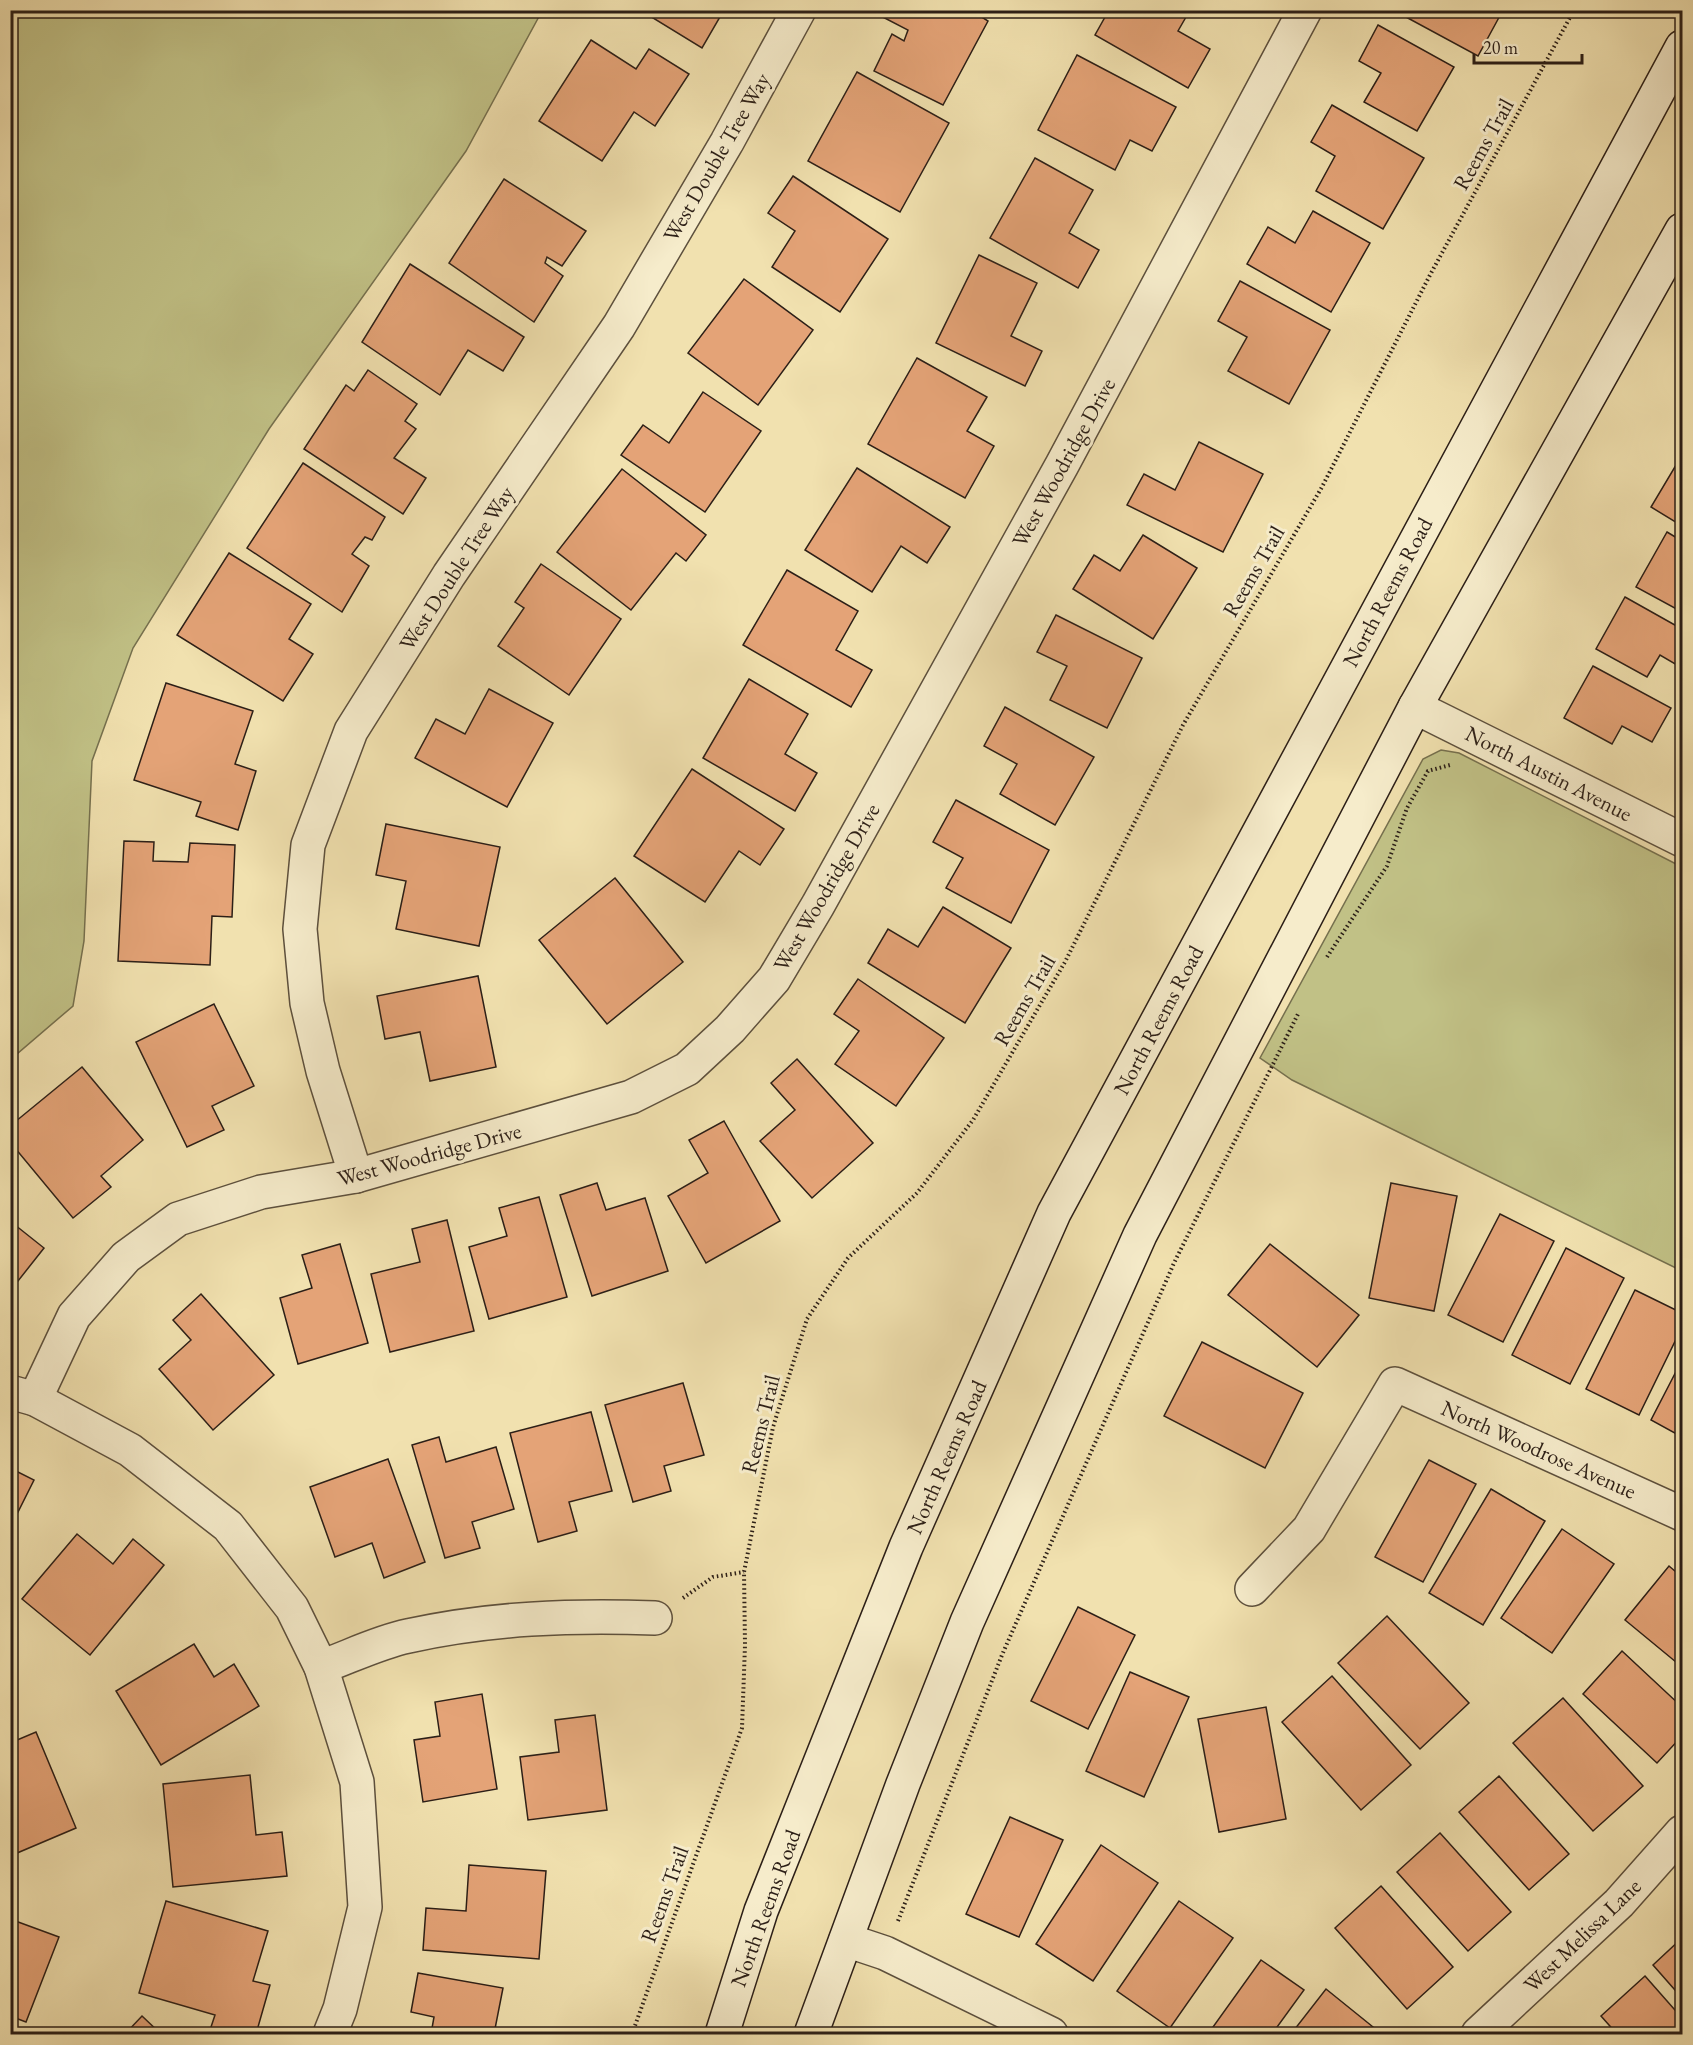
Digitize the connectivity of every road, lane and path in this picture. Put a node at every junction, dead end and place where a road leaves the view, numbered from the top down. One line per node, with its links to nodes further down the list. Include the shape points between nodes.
1 (799, 10): 11 (street, West Double Tree Way, via 619,326 449,575 351,731 308,845 300,928 307,1003 323,1071)
2 (1305, 10): 11 (street, West Woodridge Drive, via 1057,475 774,979 730,1029 687,1069 631,1097)
3 (1574, 10): 14 (path, Reems Trail, via 1430,275 1322,487 1183,725 1060,972 972,1120 917,1193 848,1258 807,1319 773,1426)
4 (1683, 47): 23 (street, North Reems Road, via 1054,1213 906,1547 761,1911)
5 (1683, 230): 6 (street)
6 (1415, 707): 8 (street, North Austin Avenue); 19 (street, via 1140,1235 967,1622)
7 (1460, 763): 9 (path, via 1428,771 1407,808 1387,866)
8 (1681, 837)
9 (1326, 959)
10 (1299, 1011): 20 (path, via 1150,1317 1002,1655)
11 (356, 1176): 12 (street, West Woodridge Drive, via 261,1192 178,1219 126,1257 74,1316)
12 (23, 1395): 17 (street, via 130,1450 228,1526 292,1608)
13 (1683, 1514): 15 (street, North Woodrose Avenue, via 1395,1384 1309,1529)
14 (744, 1572): 16 (path, via 713,1577); 22 (path, Reems Trail, via 742,1728)
15 (1252, 1589)
16 (655, 1618): 17 (street, via 572,1615 502,1620 406,1636)
17 (321, 1667): 21 (street, via 357,1782 365,1907)
18 (1683, 1832): 26 (street, West Melissa Lane, via 1619,1903)
19 (846, 1940): 20 (street); 24 (street)
20 (885, 1953): 25 (street)
21 (330, 2034)
22 (632, 2034)
23 (722, 2034)
24 (811, 2034)
25 (1051, 2034)
26 (1478, 2034)

